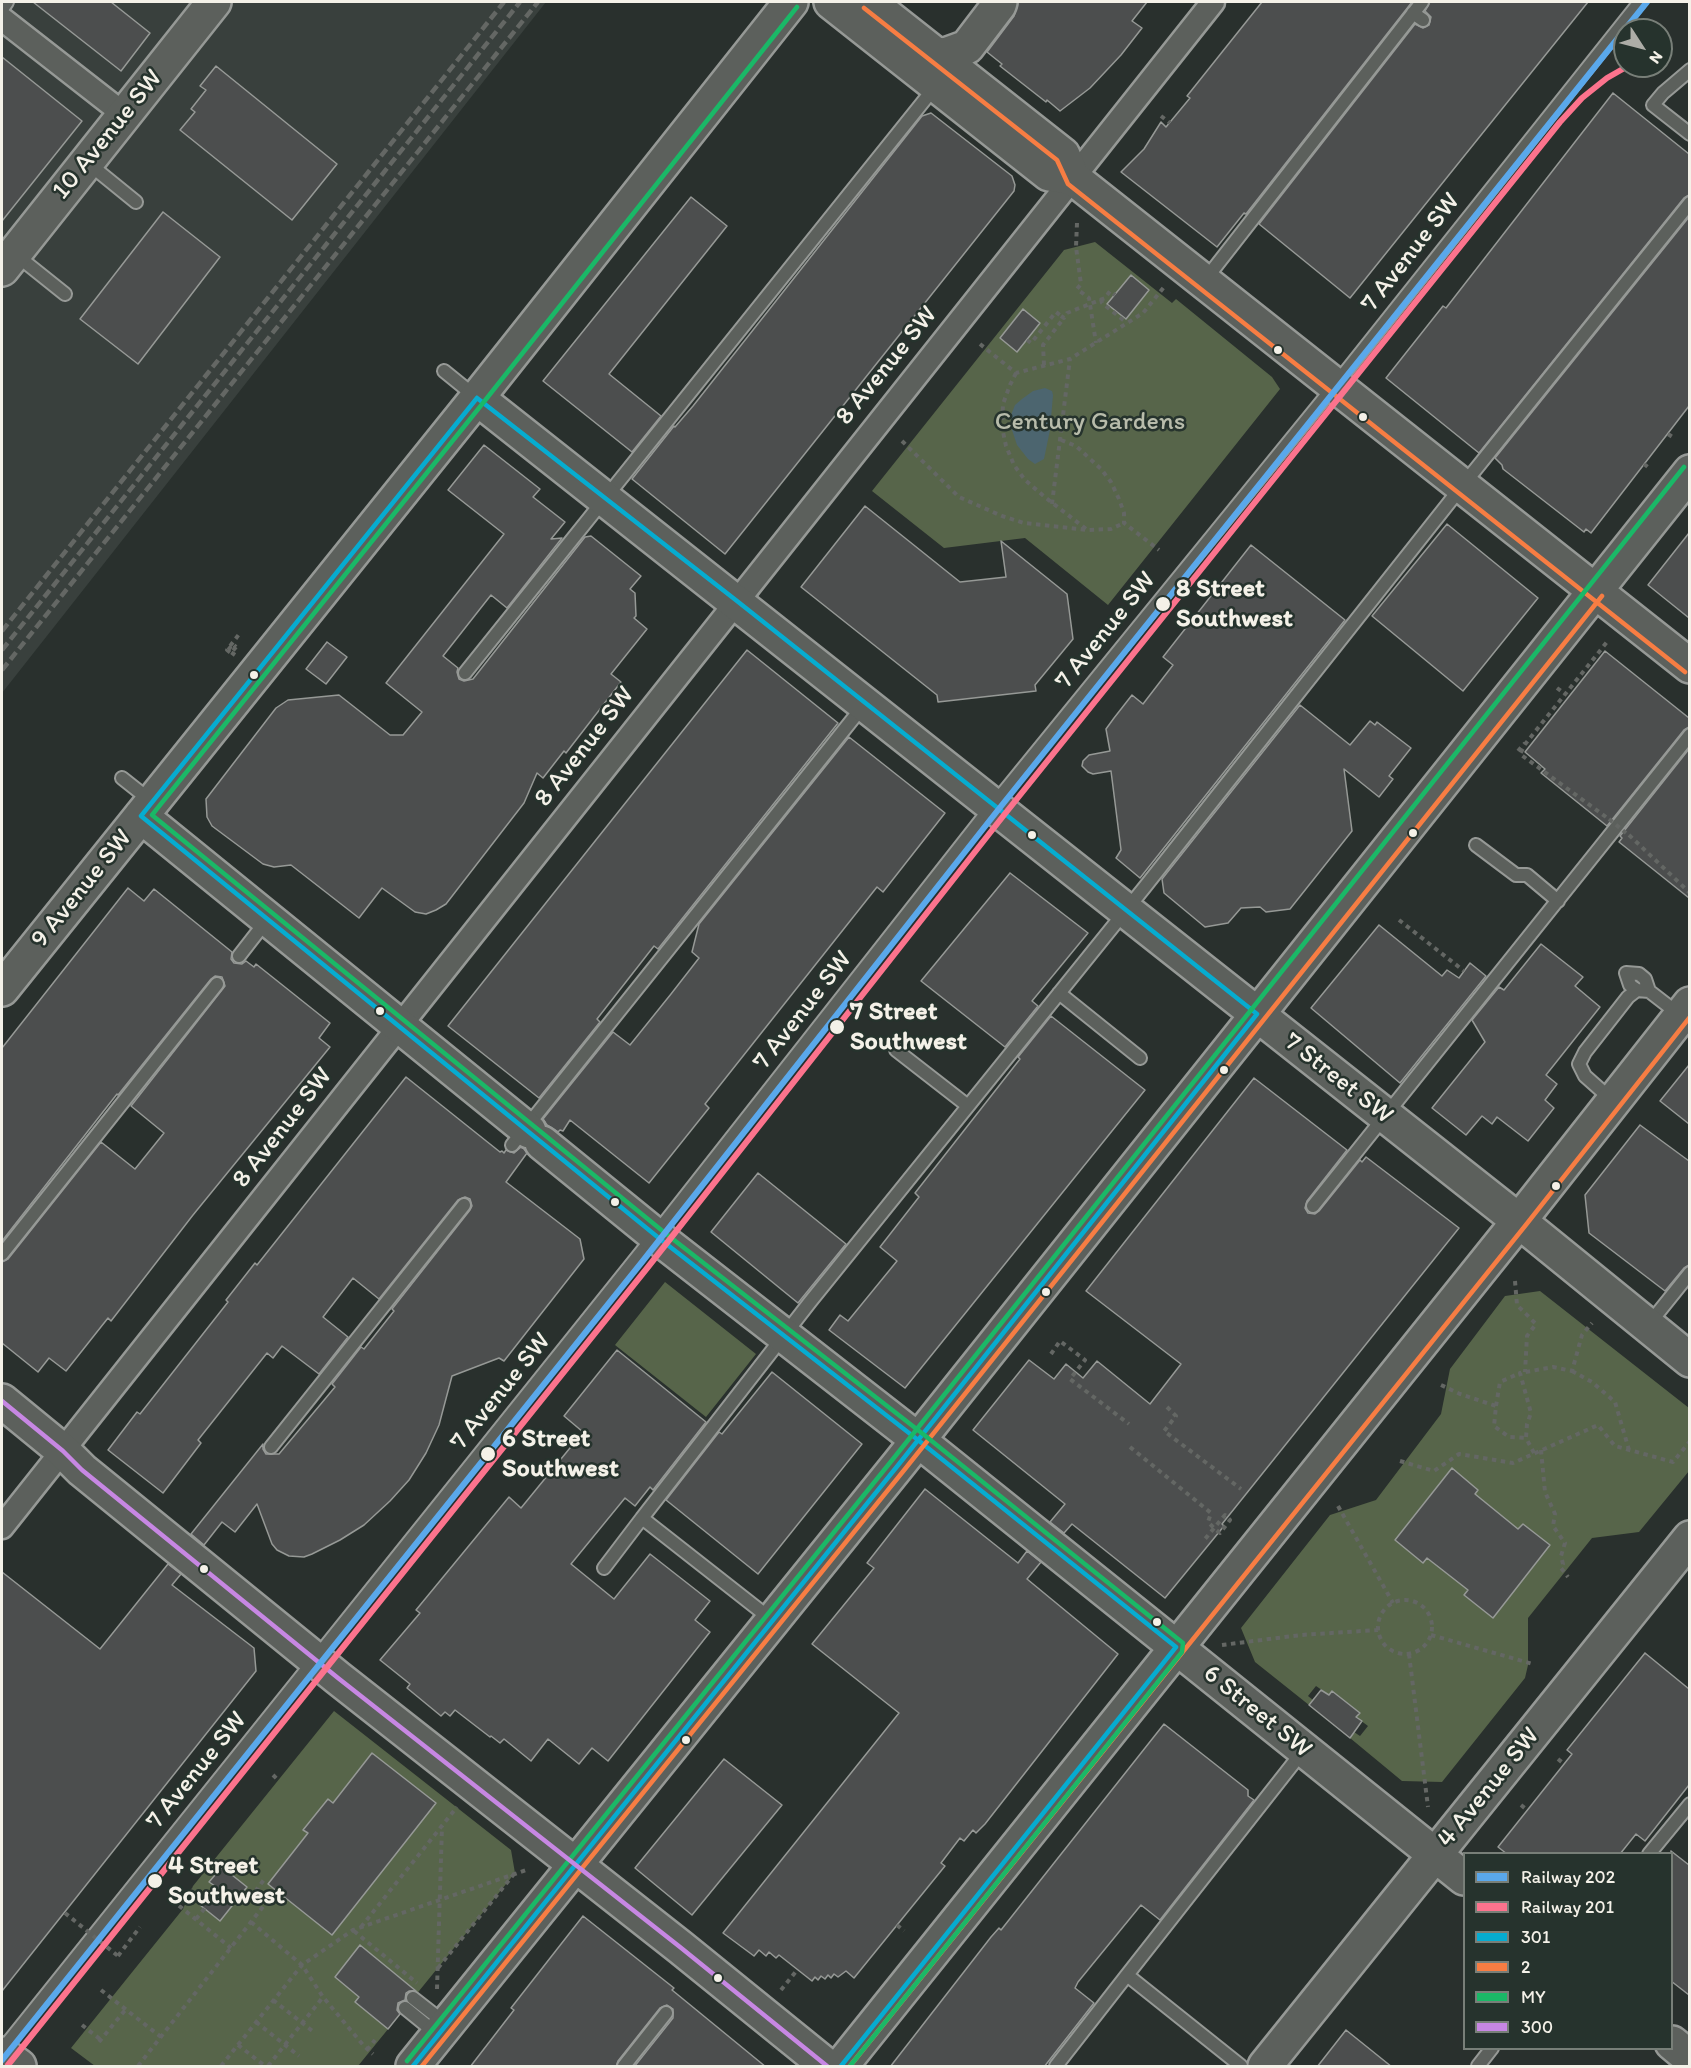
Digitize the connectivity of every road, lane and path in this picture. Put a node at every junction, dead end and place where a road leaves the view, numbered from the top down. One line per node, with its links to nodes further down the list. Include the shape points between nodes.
1 (7, 2): 10 (lane)
2 (214, 2): 15 (main road, 10 Avenue SW)
3 (831, 2): 14 (main road)
4 (869, 2): 12 (main road)
5 (1213, 2): 20 (street, 8 Avenue SW)
6 (1422, 2): 25 (lane, via 1418,16)
7 (1640, 2): 39 (lane, 7 Avenue SW)
8 (790, 3): 40 (main road, 9 Avenue SW)
9 (1000, 3): 12 (main road, via 967,47 945,55)
10 (2, 9)
11 (2, 19): 15 (street)
12 (935, 54): 20 (main road, via 1063,155)
13 (1689, 70): 18 (lane, via 1653,105)
14 (936, 86): 20 (main road, via 1049,174); 49 (lane)
15 (125, 116): 19 (main road, 10 Avenue SW)
16 (1161, 116): 17 (path)
17 (1170, 123)
18 (1689, 134)
19 (87, 163): 21 (lane); 24 (main road, 10 Avenue SW)
20 (1073, 178): 25 (main road); 55 (street, 8 Avenue SW)
21 (136, 202)
22 (1689, 203): 48 (lane)
23 (1077, 223): 33 (path, via 1081,284 1077,289 1089,298)
24 (8, 261): 27 (lane)
25 (1204, 281): 39 (main road)
26 (1164, 287): 31 (path, via 1143,313)
27 (65, 294)
28 (1115, 295): 29 (path, bridge, via 1110,291)
29 (1101, 299): 30 (path, bridge); 31 (path, bridge)
30 (1062, 318): 32 (path, via 1056,312 1031,344); 36 (path, via 1044,345)
31 (1127, 323): 33 (path)
32 (1027, 340)
33 (1096, 342): 35 (path)
34 (980, 344): 38 (path)
35 (1070, 359): 36 (path); 43 (path)
36 (1044, 366): 38 (path)
37 (444, 371): 40 (lane)
38 (1016, 373): 50 (path, via 1003,404 1006,446 1014,465)
39 (1336, 384): 48 (main road); 68 (lane, 7 Avenue SW)
40 (477, 398): 49 (main road, 7 Street SW); 69 (main road, 9 Avenue SW)
41 (1668, 434): 42 (path)
42 (1674, 438)
43 (1061, 440): 50 (path); 51 (path, via 1076,446 1111,482 1124,513)
44 (902, 441): 52 (path, via 943,483 973,504 1024,523)
45 (1644, 464): 46 (path)
46 (1649, 468)
47 (1689, 472): 54 (main road)
48 (1463, 485): 54 (main road); 73 (lane)
49 (604, 499): 55 (main road, 7 Street SW); 60 (lane)
50 (1052, 504): 52 (path)
51 (1124, 523): 52 (path, via 1111,529); 53 (path)
52 (1087, 530)
53 (1159, 550)
54 (1596, 591): 59 (main road); 82 (main road)
55 (737, 601): 63 (main road, 7 Street SW); 83 (street, 8 Avenue SW)
56 (240, 633): 58 (path, bridge, via 227,650 231,653 236,647 233,644 228,650)
57 (1607, 642): 62 (path)
58 (235, 655)
59 (1689, 666)
60 (465, 674)
61 (1557, 688): 62 (path)
62 (1565, 694): 65 (path)
63 (865, 704): 68 (main road, 7 Street SW); 89 (lane)
64 (1689, 735): 72 (lane)
65 (1526, 743): 66 (path); 71 (path, bridge, via 1520,754 1626,832)
66 (1518, 751)
67 (122, 778): 69 (lane)
68 (993, 806): 73 (main road, 7 Street SW); 93 (lane, 7 Avenue SW)
69 (146, 809): 74 (main road, 6 Street SW); 79 (main road, 9 Avenue SW)
70 (1476, 845): 72 (lane, via 1516,875 1527,875)
71 (1689, 893)
72 (1558, 901): 88 (lane)
73 (1126, 911): 80 (lane); 82 (main road, 7 Street SW)
74 (268, 919): 76 (lane); 83 (main road, 6 Street SW)
75 (1399, 920): 77 (path)
76 (239, 956)
77 (1464, 971)
78 (216, 984): 94 (lane)
79 (2, 989)
80 (1059, 993): 85 (lane); 87 (lane)
81 (1685, 1010): 86 (main road); 86 (lane, via 1643,991 1628,997 1579,1064 1585,1076)
82 (1257, 1014): 88 (main road, 7 Street SW); 110 (main road)
83 (400, 1026): 89 (main road, 6 Street SW); 116 (street, 8 Avenue SW)
84 (896, 1050): 87 (lane)
85 (1140, 1058)
86 (1613, 1101): 92 (main road)
87 (968, 1106): 99 (lane)
88 (1385, 1115): 91 (lane); 92 (main road, 7 Street SW)
89 (527, 1137): 93 (main road, 6 Street SW)
90 (464, 1205): 113 (lane, via 400,1294)
91 (1313, 1206)
92 (1519, 1221): 98 (main road, 7 Street SW); 132 (main road)
93 (655, 1235): 99 (main road, 6 Street SW); 134 (lane, 7 Avenue SW)
94 (2, 1254)
95 (1689, 1274): 98 (lane)
96 (1515, 1281): 103 (path, via 1517,1305 1536,1324 1527,1336)
97 (1592, 1323): 102 (path, via 1582,1335)
98 (1648, 1326): 101 (main road, 7 Street SW)
99 (784, 1336): 110 (main road, 6 Street SW); 121 (lane)
100 (1051, 1353): 108 (path, via 1060,1341 1084,1360 1070,1378)
101 (1689, 1360)
102 (1572, 1371): 103 (path, via 1553,1367); 115 (path, via 1615,1402)
103 (1523, 1372): 107 (path, via 1500,1382); 109 (path, via 1531,1413)
104 (1441, 1385): 107 (path)
105 (2, 1401): 116 (main road)
106 (1167, 1407): 119 (path, via 1176,1416 1164,1431)
107 (1496, 1407): 109 (path, via 1494,1426 1509,1437)
108 (1129, 1424)
109 (1526, 1438): 117 (path)
110 (918, 1440): 128 (main road); 132 (main road, 6 Street SW)
111 (1689, 1441): 115 (path, via 1673,1462)
112 (1130, 1447): 124 (path, via 1210,1513 1208,1522 1215,1529 1220,1533 1230,1520 1224,1515 1218,1523 1212,1531)
113 (271, 1448)
114 (1541, 1450): 115 (path, via 1598,1425 1614,1446); 117 (path); 126 (path, via 1545,1492 1555,1514 1553,1526 1565,1543 1561,1568)
115 (1629, 1450)
116 (63, 1451): 122 (street, 8 Avenue SW); 134 (main road)
117 (1535, 1453): 118 (path, via 1512,1463 1459,1454 1434,1471)
118 (1400, 1461)
119 (1241, 1489)
120 (1338, 1506): 127 (path)
121 (642, 1518): 125 (lane); 128 (lane)
122 (2, 1527)
123 (1689, 1538): 148 (main road, 4 Avenue SW)
124 (1206, 1539)
125 (604, 1568)
126 (1568, 1577)
127 (1393, 1603): 129 (path, via 1382,1614); 130 (path, via 1413,1602 1421,1606 1431,1620)
128 (772, 1620): 149 (main road)
129 (1378, 1630): 131 (path); 133 (path, via 1385,1646)
130 (1431, 1635): 133 (path, via 1425,1645); 135 (path)
131 (1222, 1645)
132 (1176, 1647): 136 (main road, 6 Street SW); 206 (main road)
133 (1409, 1654): 144 (path)
134 (316, 1660): 149 (main road); 195 (lane, 7 Avenue SW)
135 (1533, 1664)
136 (1304, 1749): 148 (main road, 6 Street SW); 171 (lane)
137 (1558, 1759): 138 (path)
138 (1564, 1764)
139 (273, 1775): 140 (path)
140 (278, 1780)
141 (1689, 1804): 147 (lane)
142 (1521, 1805): 145 (path)
143 (457, 1807): 146 (path)
144 (1428, 1807)
145 (1527, 1810)
146 (442, 1826): 155 (path); 164 (path)
147 (1651, 1852)
148 (1435, 1854): 153 (main road, 6 Street SW); 209 (main road, 4 Avenue SW)
149 (575, 1864): 185 (main road); 205 (main road)
150 (529, 1869): 151 (path)
151 (515, 1873): 155 (path); 169 (path)
152 (266, 1877): 161 (path, via 257,1889 269,1899)
153 (1463, 1877)
154 (190, 1890): 157 (path)
155 (440, 1899): 164 (path); 169 (path)
156 (172, 1900): 160 (path)
157 (203, 1901)
158 (205, 1908): 160 (path)
159 (64, 1913): 163 (path, bridge, via 118,1956)
160 (196, 1919): 167 (path)
161 (251, 1922): 167 (path); 168 (path)
162 (897, 1926): 166 (path)
163 (140, 1927)
164 (360, 1928): 165 (path)
165 (353, 1930): 168 (path); 172 (path)
166 (904, 1931)
167 (231, 1948): 187 (path)
168 (302, 1965): 176 (path); 178 (path)
169 (437, 1969): 173 (path)
170 (798, 1969): 175 (path)
171 (1127, 1975): 207 (lane); 208 (lane)
172 (423, 1988)
173 (437, 1989)
174 (101, 1990): 180 (path)
175 (781, 1990)
176 (324, 1998): 183 (path); 193 (path)
177 (413, 1998): 185 (lane)
178 (273, 2000): 182 (path); 183 (path)
179 (405, 2008): 185 (lane)
180 (126, 2009): 184 (path, via 100,2041); 187 (path)
181 (666, 2013): 204 (lane)
182 (256, 2022): 190 (path); 191 (path)
183 (303, 2024): 186 (path); 191 (path)
184 (82, 2025)
185 (442, 2029): 203 (main road)
186 (315, 2033)
187 (161, 2037): 200 (path)
188 (369, 2040): 193 (path)
189 (375, 2040): 193 (path)
190 (238, 2045): 201 (path); 202 (path)
191 (285, 2045): 197 (path); 202 (path)
192 (1673, 2045): 198 (main road)
193 (365, 2048): 196 (path)
194 (1491, 2050): 210 (lane)
195 (2, 2052): 199 (main road)
196 (373, 2054)
197 (299, 2056)
198 (1689, 2058)
199 (19, 2067)
200 (138, 2067)
201 (221, 2067)
202 (267, 2067)
203 (413, 2067)
204 (624, 2067)
205 (827, 2067)
206 (841, 2067)
207 (1056, 2067)
208 (1241, 2067)
209 (1265, 2067)
210 (1478, 2067)

